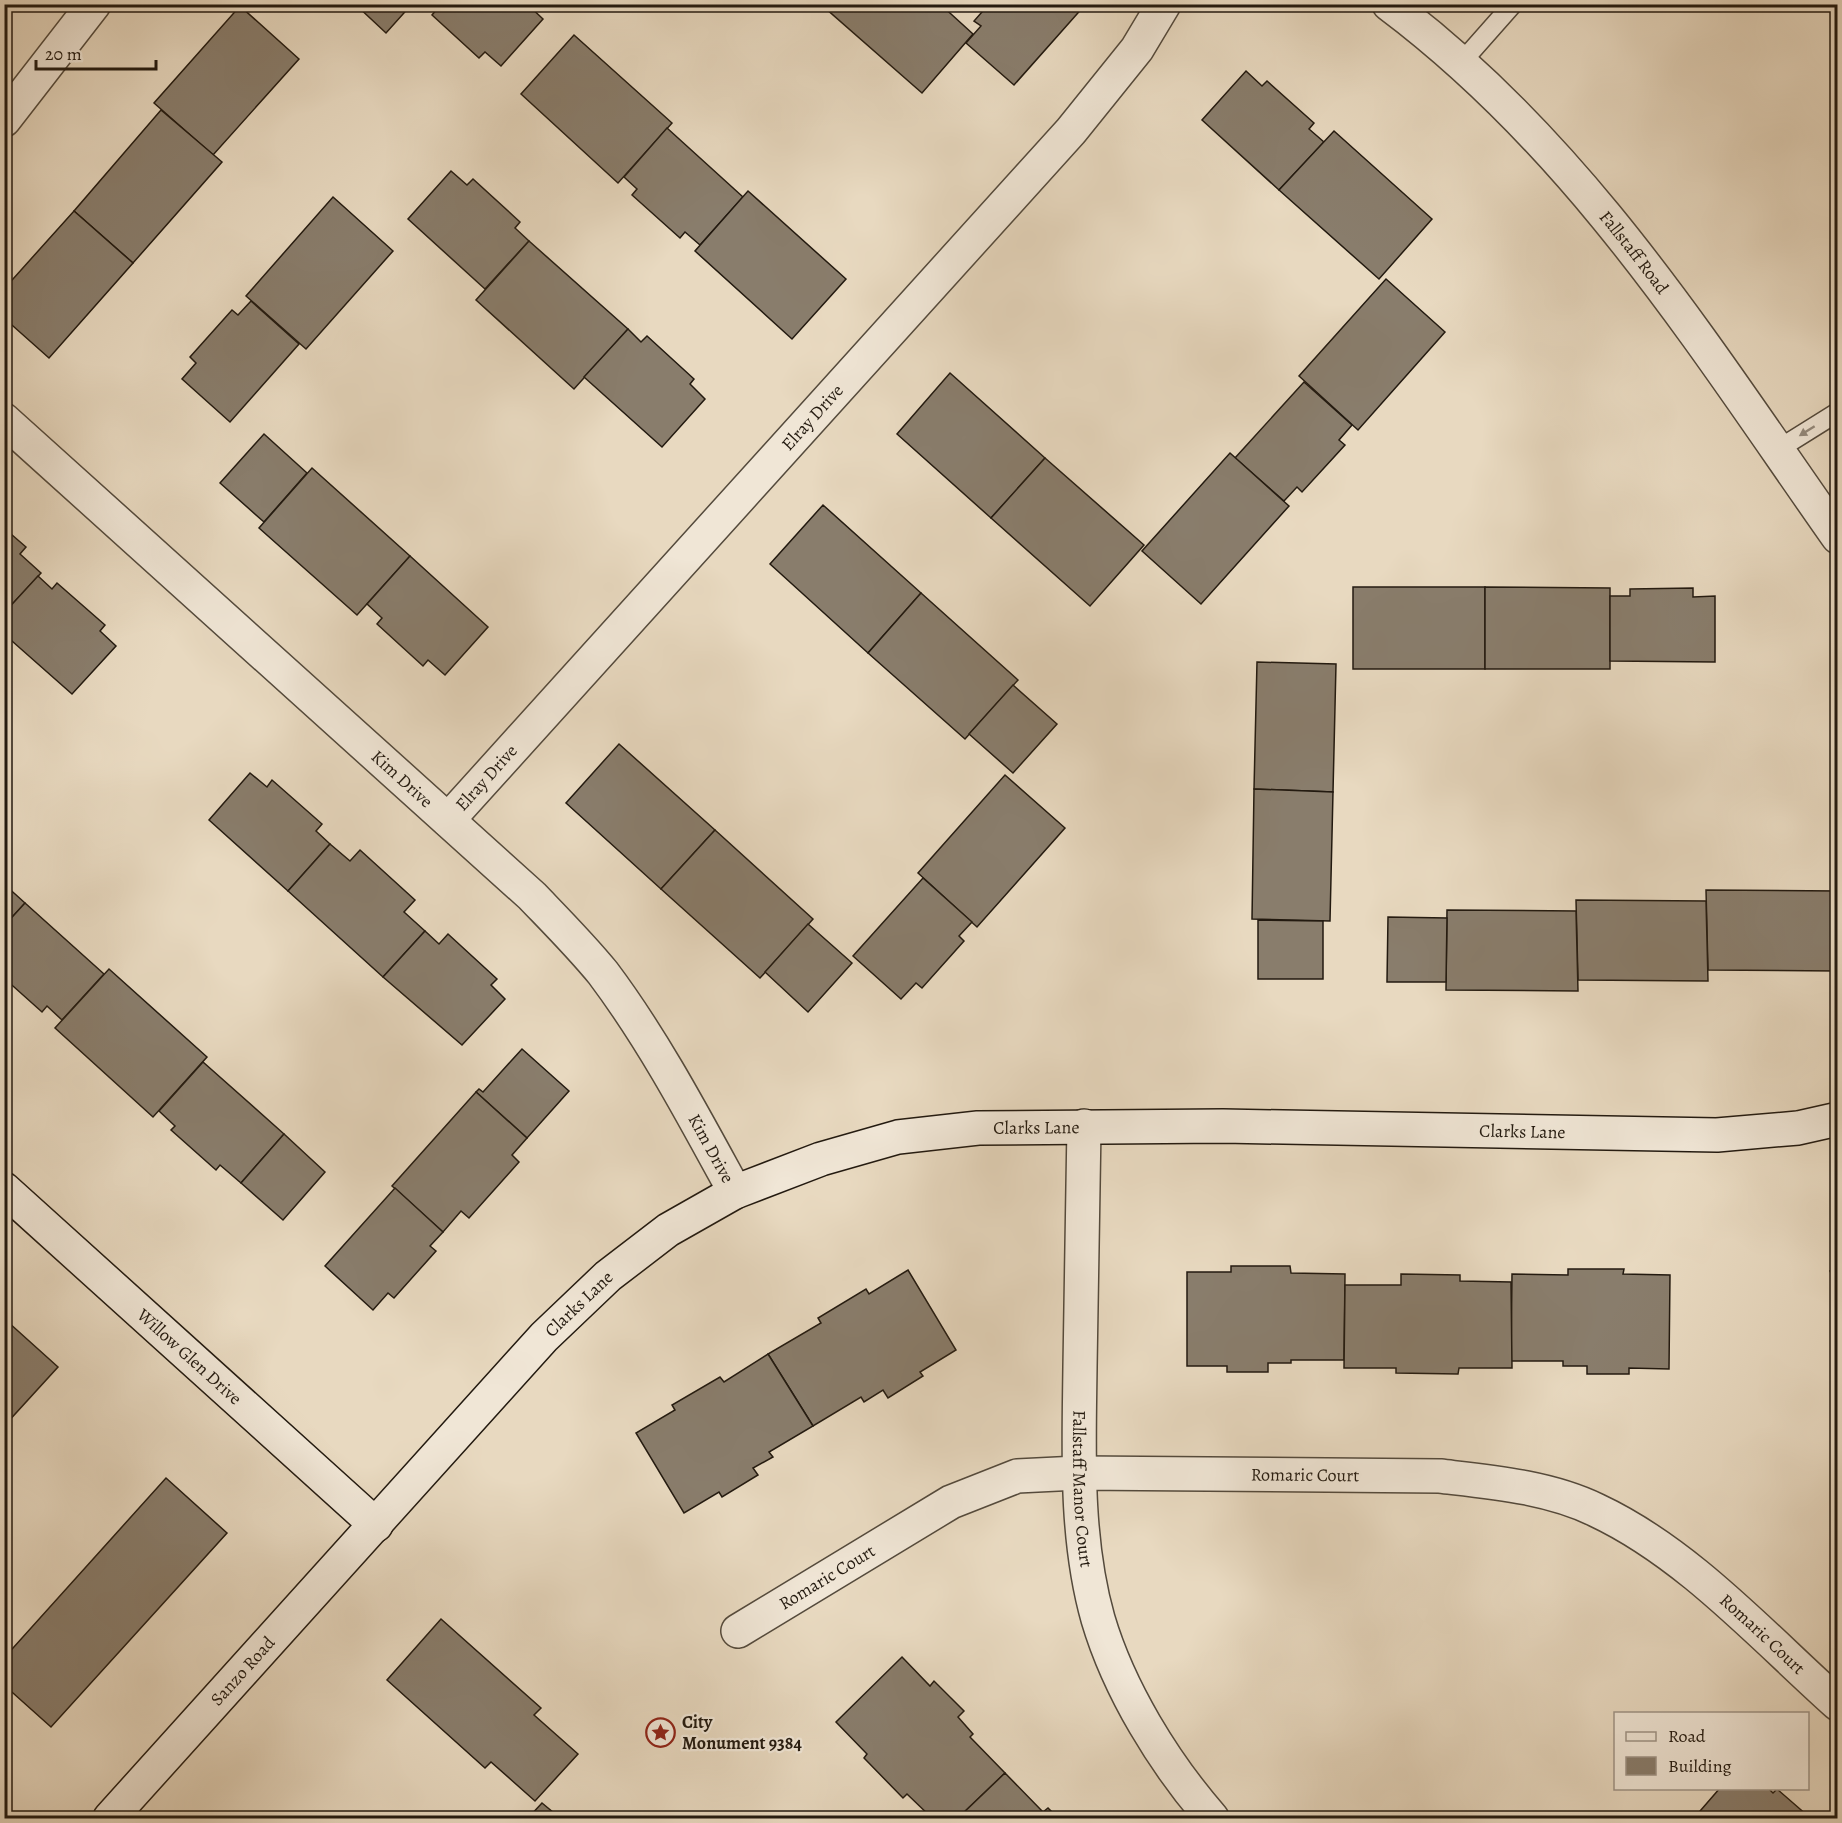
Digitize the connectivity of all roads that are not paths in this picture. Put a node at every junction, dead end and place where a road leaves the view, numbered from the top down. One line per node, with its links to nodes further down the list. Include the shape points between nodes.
1 (94, 4): 6 (street)
2 (1164, 4): 11 (street, Elray Drive, via 1137,49 1071,131)
3 (1389, 4): 5 (street, Fallstaff Road)
4 (1513, 4): 5 (lane)
5 (1460, 64): 9 (street, Fallstaff Road, via 1565,165 1606,213)
6 (4, 120)
7 (1838, 412): 9 (lane, one-way to 9)
8 (4, 420): 11 (street, Kim Drive)
9 (1777, 450): 10 (street, Fallstaff Road)
10 (1838, 537)
11 (448, 820): 15 (street, Kim Drive, via 532,896 602,972 668,1072)
12 (1838, 1119): 13 (street, Clarks Lane, via 1798,1128 1717,1135)
13 (1084, 1126): 15 (street, Clarks Lane, via 978,1128 898,1137 821,1159); 16 (street, Fallstaff Manor Court)
14 (4, 1189): 17 (street, Willow Glen Drive)
15 (735, 1192): 17 (street, Clarks Lane, via 668,1230 608,1276 544,1337)
16 (1078, 1473): 18 (street, Romaric Court, via 1017,1476 951,1502); 19 (street, Romaric Court, via 1440,1476 1551,1495 1594,1509 1640,1533 1676,1560); 21 (street, Fallstaff Manor Court, via 1086,1555 1098,1618 1114,1664 1136,1709)
17 (376, 1525): 20 (street, Sanzo Road)
18 (738, 1631)
19 (1838, 1704)
20 (110, 1818)
21 (1212, 1818)

